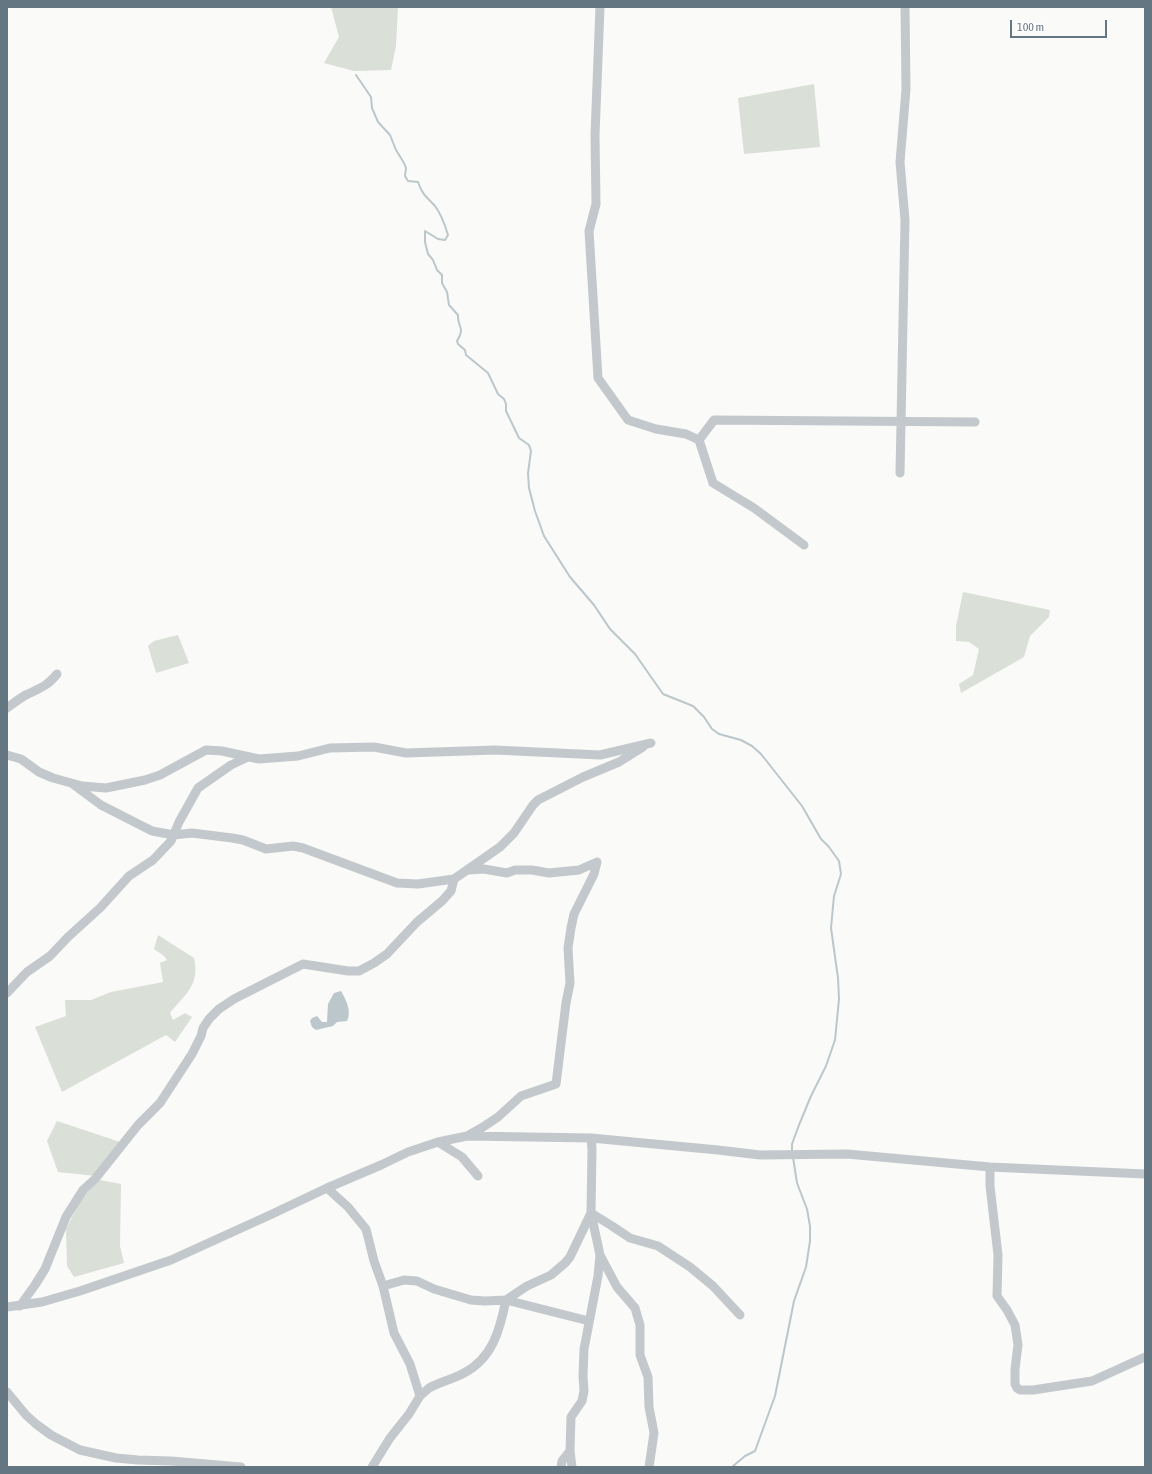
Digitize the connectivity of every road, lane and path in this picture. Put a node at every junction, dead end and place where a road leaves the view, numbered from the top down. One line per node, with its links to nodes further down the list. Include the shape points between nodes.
1 (600, 7): 5 (street, via 595,135 596,204 589,231 598,378 628,420 656,429 686,434)
2 (905, 7): 3 (street, via 906,89 900,162 905,220)
3 (901, 422): 4 (street); 5 (street, via 714,420); 6 (street)
4 (976, 422)
5 (699, 440): 7 (street, via 712,483 754,508)
6 (900, 473)
7 (804, 545)
8 (57, 674): 9 (street, via 50,683 27,694)
9 (7, 708)
10 (7, 755): 12 (street, via 21,759 39,772)
11 (248, 757): 12 (street, via 222,750 206,750 160,775 145,780 106,788); 13 (street, via 231,765 198,788); 14 (street, via 287,758 330,748 374,747 406,753 495,750 600,755 652,743 619,762 538,800 514,833)
12 (71, 783): 13 (street, via 101,805 136,824)
13 (174, 835): 15 (street, via 192,833 243,840 266,848 303,848 397,883 418,884); 16 (street, via 153,860 129,876 59,948 27,972)
14 (469, 870): 15 (street); 17 (street, via 484,869 507,873 515,870 532,870 549,873 579,870 597,862 594,874 574,914 571,928 568,948 570,983 556,1084 521,1096 498,1117)
15 (454, 879): 28 (street, via 451,890 442,901 417,922 387,954 374,963 358,971 303,964 234,999 209,1018 191,1056 160,1103 83,1190 66,1217 44,1269)
16 (7, 993)
17 (467, 1136): 18 (street); 19 (street)
18 (591, 1138): 20 (street, via 760,1155 848,1154); 24 (street)
19 (438, 1142): 22 (street, via 462,1158); 23 (street, via 408,1152)
20 (990, 1167): 21 (street); 32 (street, via 998,1255 997,1296 1015,1325 1018,1345 1015,1369 1017,1388 1032,1390 1092,1381)
21 (1145, 1174)
22 (478, 1176)
23 (327, 1188): 26 (street, via 348,1207 366,1229); 28 (street, via 171,1260 80,1291)
24 (591, 1213): 25 (street); 27 (street, via 565,1263 551,1275 527,1286); 30 (street, via 630,1238 658,1246 690,1267 713,1286)
25 (600, 1255): 31 (street); 40 (street, via 617,1287 635,1308 638,1317 641,1333 640,1355 648,1377 649,1407 654,1433)
26 (383, 1286): 27 (street, via 410,1280 471,1300); 34 (street, via 394,1333 410,1364)
27 (506, 1300): 31 (street); 34 (street, via 496,1338 476,1364 463,1373 429,1388)
28 (20, 1306): 29 (street)
29 (7, 1307)
30 (740, 1315)
31 (589, 1321): 35 (street, via 583,1364 584,1391 582,1401 571,1417)
32 (1145, 1357)
33 (7, 1392): 36 (street, via 36,1424 80,1450 116,1458)
34 (420, 1396): 37 (street)
35 (570, 1451): 38 (street); 39 (street)
36 (241, 1467)
37 (372, 1467)
38 (560, 1467)
39 (572, 1467)
40 (649, 1467)

